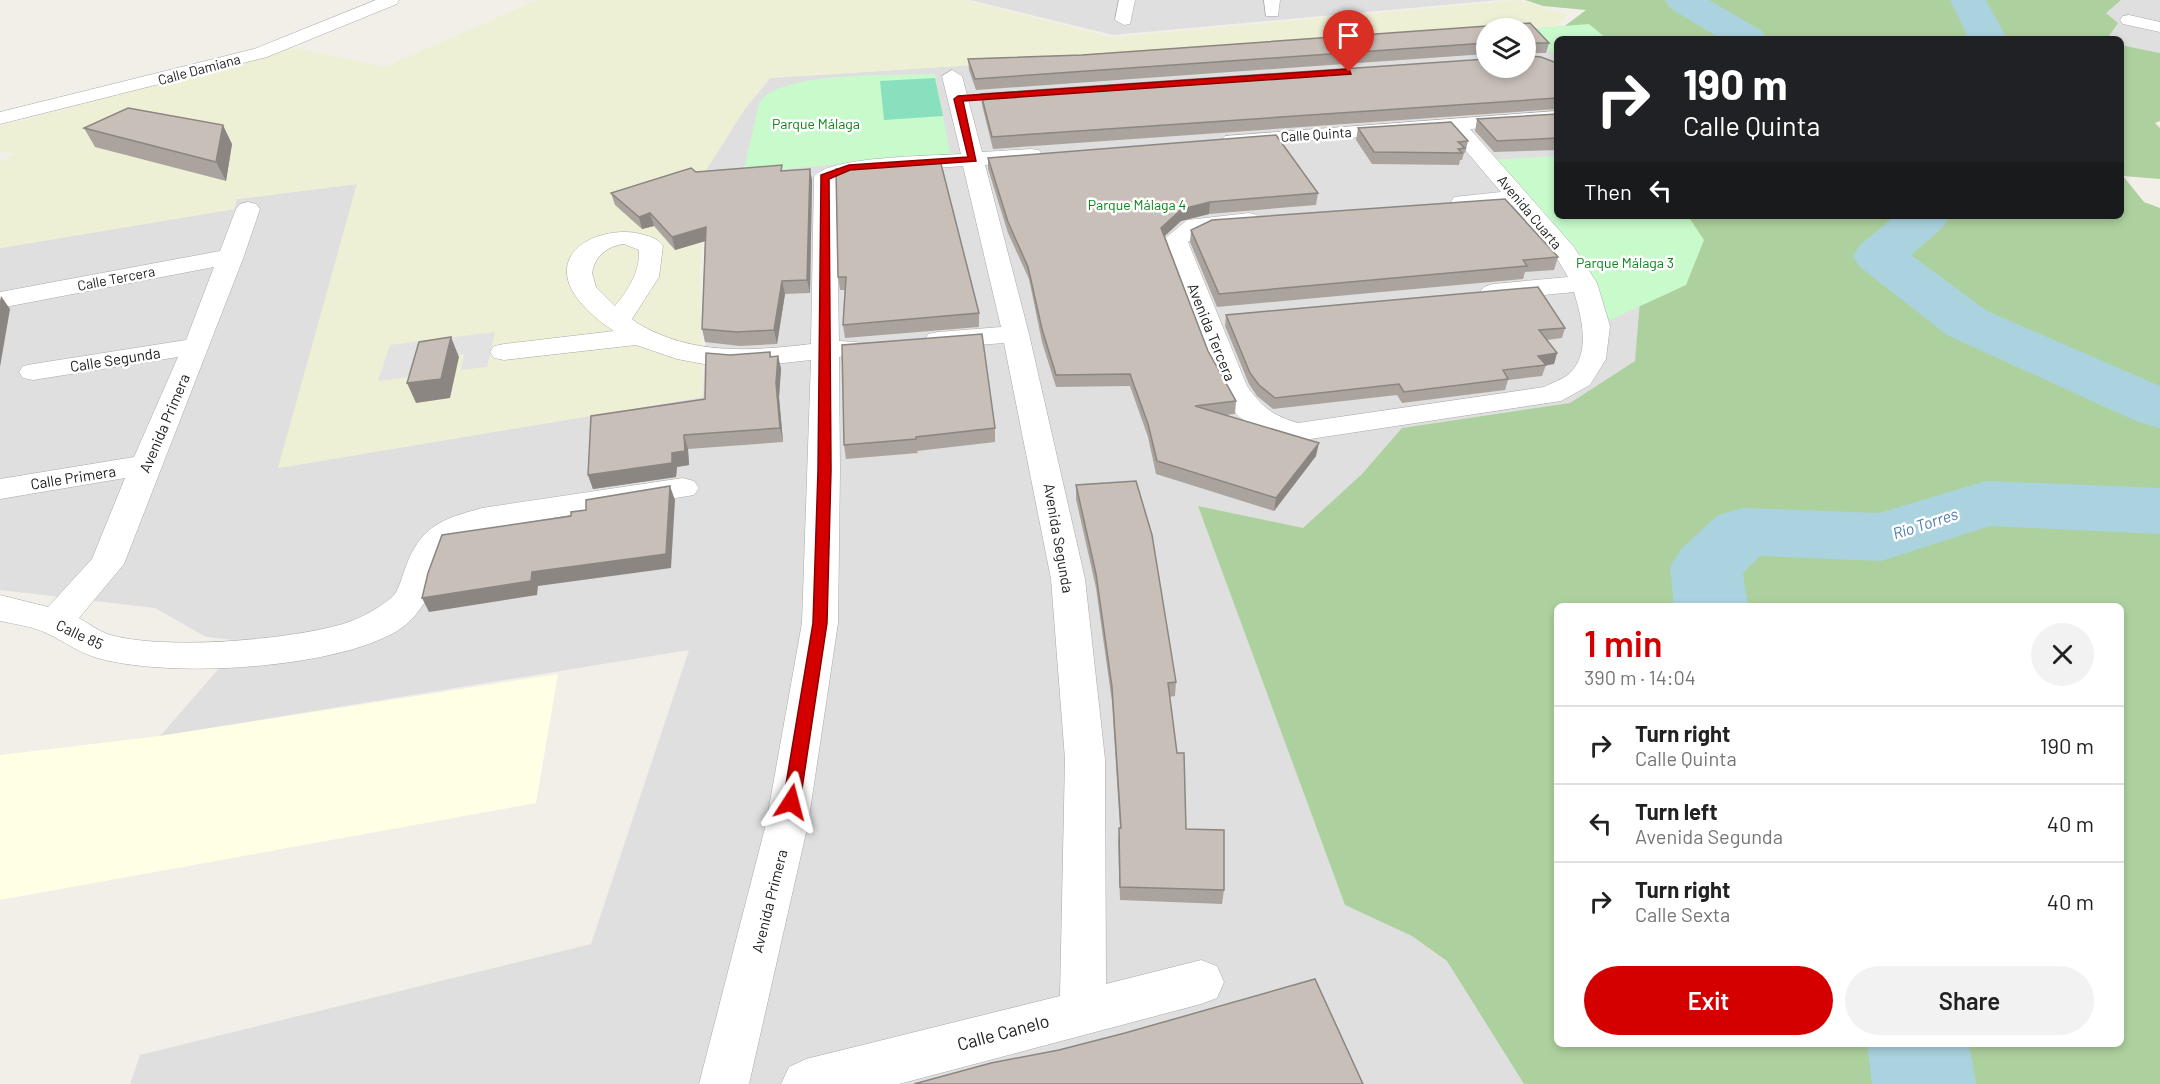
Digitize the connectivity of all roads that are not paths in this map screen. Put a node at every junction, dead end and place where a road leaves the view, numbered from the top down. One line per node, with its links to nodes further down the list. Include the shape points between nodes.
1 (391, 0): 8 (street, Calle Damiana, via 260,53)
2 (1127, 0): 3 (street)
3 (1124, 20)
4 (2129, 20): 5 (street)
5 (2160, 27)
6 (964, 90): 12 (street, Avenida Segunda)
7 (1554, 117): 9 (street, Calle Quinta)
8 (0, 118)
9 (1454, 124): 10 (street, Calle Quinta); 13 (street, Avenida Cuarta)
10 (1208, 142)
11 (1055, 153): 12 (street)
12 (973, 159): 22 (street, Avenida Segunda); 27 (street, Avenida Primera, via 849,168 825,177)
13 (1517, 198): 14 (street); 18 (street, Avenida Cuarta, via 1565,252)
14 (1434, 205)
15 (248, 209): 17 (street, Avenida Primera)
16 (1269, 218): 30 (street, Avenida Tercera, via 1196,225 1174,240 1218,317 1233,386 1251,412 1271,424)
17 (232, 256): 20 (street, Calle Tercera); 25 (street, Avenida Primera)
18 (1584, 283): 19 (street); 30 (street, Avenida Cuarta, via 1597,326 1593,359 1580,379 1551,395)
19 (1466, 294)
20 (0, 300)
21 (616, 321): 23 (street)
22 (1017, 334): 24 (street); 37 (street, Avenida Segunda, via 1068,579 1085,759)
23 (640, 336): 27 (street, via 687,353 733,358); 28 (street)
24 (909, 343)
25 (197, 346): 29 (street, Calle Segunda); 31 (street, Avenida Primera)
26 (873, 346): 27 (street)
27 (825, 350): 38 (street, Avenida Primera, via 820,623 788,825)
28 (504, 352)
29 (33, 372)
30 (1297, 432)
31 (146, 465): 33 (street, Calle Primera); 35 (street, Avenida Primera, via 107,564)
32 (683, 488): 35 (street, Calle 85, via 482,519 440,536 425,558 405,605 382,623 308,647 273,652 145,654 102,646)
33 (0, 489)
34 (0, 608): 35 (street, Calle 85)
35 (55, 622)
36 (1201, 982): 37 (street, Calle Canelo)
37 (1083, 1010): 39 (street, Calle Canelo)
38 (724, 1084)
39 (806, 1084)

